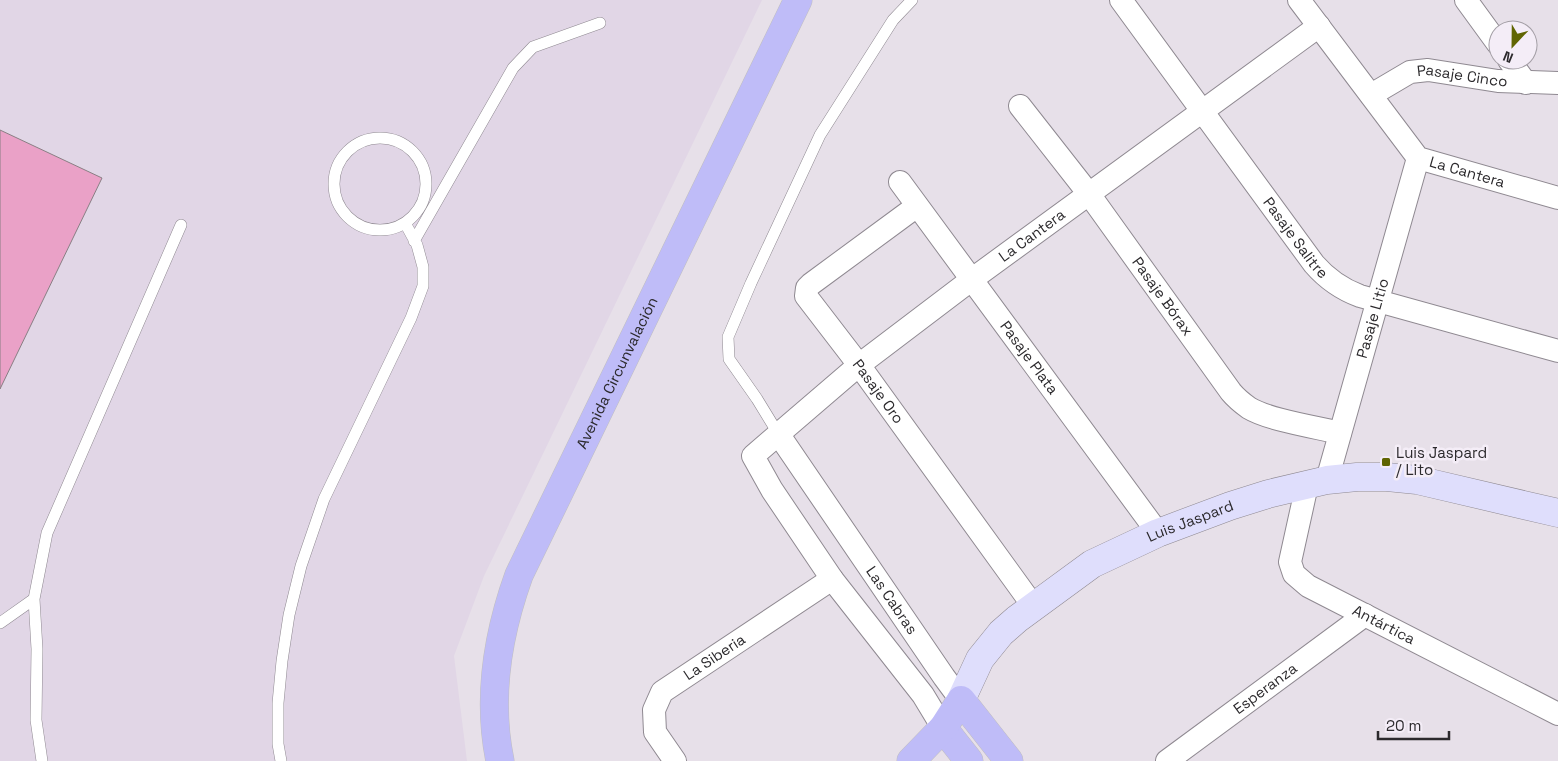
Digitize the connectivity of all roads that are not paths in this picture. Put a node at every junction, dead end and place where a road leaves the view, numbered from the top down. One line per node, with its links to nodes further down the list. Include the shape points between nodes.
1 (798, 0): 43 (main road, Avenida Circunvalación, via 519,575 502,630 494,686)
2 (912, 0): 28 (lane, via 893,20 820,135 728,337 730,360)
3 (1121, 0): 14 (street, Pasaje Salitre)
4 (1299, 0): 7 (street, La Cantera)
5 (1466, 0): 8 (street)
6 (600, 22): 22 (lane, via 533,47 513,68)
7 (1319, 26): 12 (street, La Cantera); 14 (street, La Cantera)
8 (1488, 30)
9 (1517, 70): 10 (street)
10 (1526, 82): 11 (street, Pasaje Cinco); 12 (street, Pasaje Cinco, via 1428,70 1410,72)
11 (1558, 84)
12 (1371, 96): 15 (street, La Cantera)
13 (1020, 106): 17 (street, Pasaje Bórax)
14 (1202, 111): 17 (street, La Cantera); 24 (street, Pasaje Salitre, via 1323,274 1347,291)
15 (1418, 158): 18 (street, La Cantera); 24 (street, Pasaje Litio)
16 (900, 182): 19 (street, Pasaje Plata)
17 (1089, 194): 23 (street, La Cantera); 27 (street, Pasaje Bórax, via 1239,400 1269,416)
18 (1558, 198)
19 (918, 206): 23 (street, Pasaje Plata); 26 (street, Pasaje Oro, via 807,288 808,300)
20 (405, 223): 20 (lane, via 423,200 424,170 406,146 377,138 362,142 340,162 335,176 335,191 340,205 348,217 361,226 391,229); 22 (lane)
21 (181, 226): 34 (lane, via 47,533)
22 (414, 241): 42 (lane, via 423,268 423,286 411,318 324,499 289,615 278,711)
23 (971, 280): 26 (street, La Cantera); 32 (street, Pasaje Plata)
24 (1378, 301): 25 (street, Pasaje Salitre); 27 (street, Pasaje Litio)
25 (1558, 351)
26 (859, 365): 28 (street, La Cantera); 35 (street, Pasaje Oro)
27 (1340, 433): 30 (street, Pasaje Litio)
28 (779, 434): 29 (street, La Cantera); 38 (street, Las Cabras)
29 (753, 456): 33 (street, Las Cabras)
30 (1317, 482): 31 (street, Luis Jaspard, via 1357,477 1417,480); 32 (street, Luis Jaspard, via 1230,506); 36 (street, Antártica, via 1290,562 1294,574 1308,586)
31 (1558, 513)
32 (1158, 533): 35 (street, Luis Jaspard, via 1092,564)
33 (832, 579): 40 (street, Las Cabras); 44 (street, La Siberia, via 662,692 654,710 655,732)
34 (34, 598): 37 (lane); 41 (lane, via 38,649 36,720)
35 (1034, 607): 38 (street, Luis Jaspard, via 1001,633 980,659)
36 (1365, 615): 39 (street, Antártica); 48 (street, Esperanza)
37 (0, 623)
38 (961, 700): 40 (main road, Luis Jaspard); 47 (main road, Las Cabras)
39 (1558, 714)
40 (944, 728): 45 (main road, Luis Jaspard); 46 (main road, Las Cabras)
41 (42, 761)
42 (281, 761)
43 (500, 761)
44 (674, 761)
45 (911, 761)
46 (969, 761)
47 (1010, 761)
48 (1167, 761)

